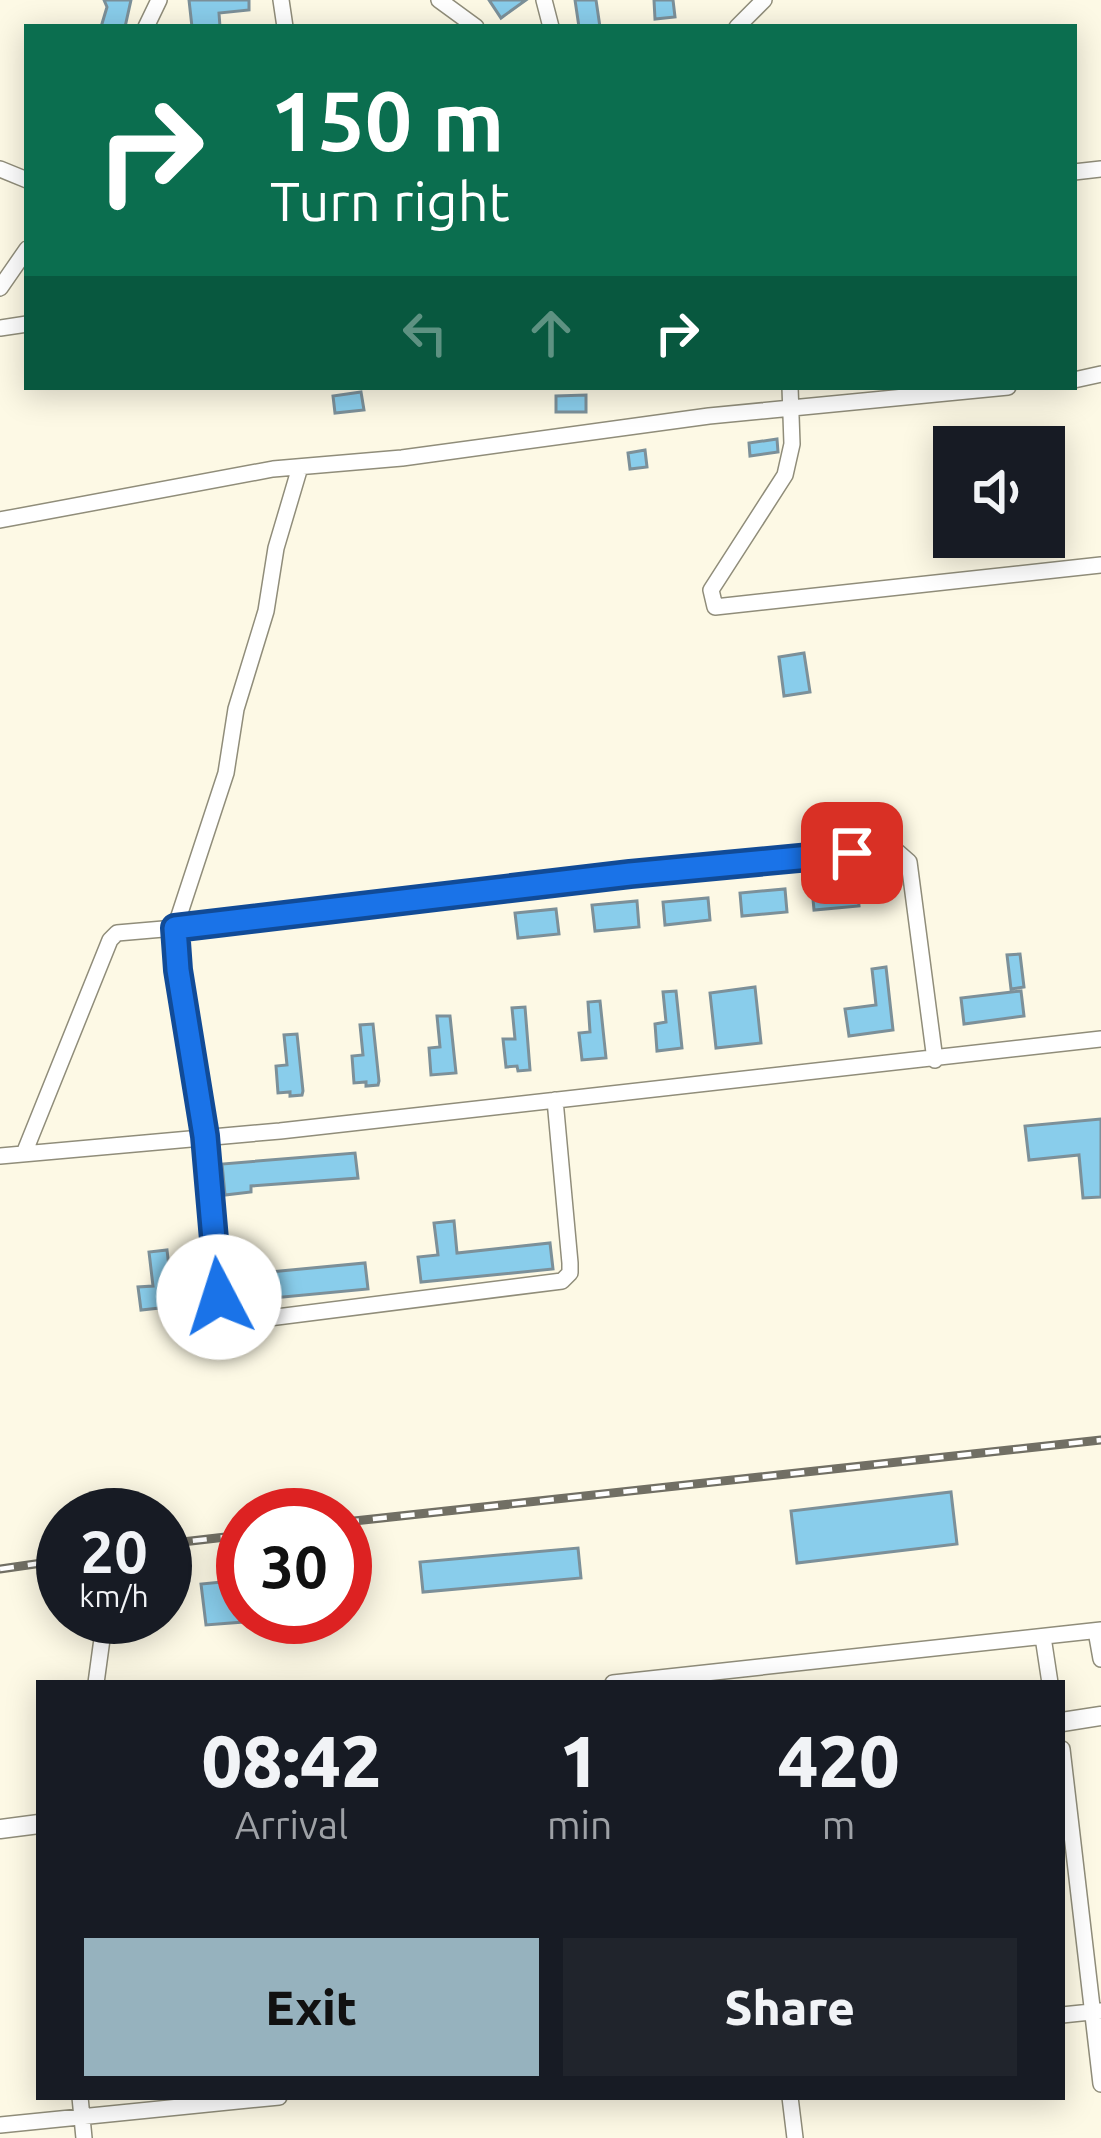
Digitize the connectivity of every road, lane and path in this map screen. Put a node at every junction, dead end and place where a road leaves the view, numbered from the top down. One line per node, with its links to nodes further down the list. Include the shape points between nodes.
1 (439, 0): 3 (street)
2 (764, 0): 4 (street)
3 (472, 24)
4 (740, 24)
5 (24, 253): 6 (street)
6 (0, 288)
7 (790, 390): 9 (street)
8 (978, 390): 9 (street)
9 (791, 409): 10 (street); 12 (street, via 785,475 711,590 715,607)
10 (300, 467): 11 (street); 13 (street, via 226,773)
11 (0, 520)
12 (1101, 565)
13 (175, 928): 15 (street, via 893,848 909,862); 17 (street); 18 (street, via 110,940)
14 (1101, 1039): 15 (street)
15 (935, 1060): 16 (street)
16 (555, 1100): 17 (street); 17 (street, via 570,1263 562,1281 236,1322 219,1297)
17 (205, 1136): 18 (street)
18 (25, 1151): 19 (street)
19 (0, 1156)
20 (1099, 1631): 21 (street); 23 (street)
21 (1043, 1637): 24 (street); 27 (street)
22 (101, 1644): 25 (street)
23 (1101, 1659)
24 (750, 1676): 26 (street)
25 (96, 1680)
26 (672, 1680)
27 (1050, 1680)
28 (1101, 1717): 29 (street)
29 (1065, 1722)
30 (1065, 1772): 33 (street)
31 (36, 1824): 32 (street)
32 (0, 1829)
33 (1097, 2012): 34 (street); 35 (street)
34 (1065, 2015)
35 (1101, 2084)
36 (80, 2100): 39 (street)
37 (251, 2100): 39 (street)
38 (790, 2100): 42 (street)
39 (82, 2118): 40 (street); 41 (street)
40 (0, 2126)
41 (84, 2138)
42 (795, 2138)

